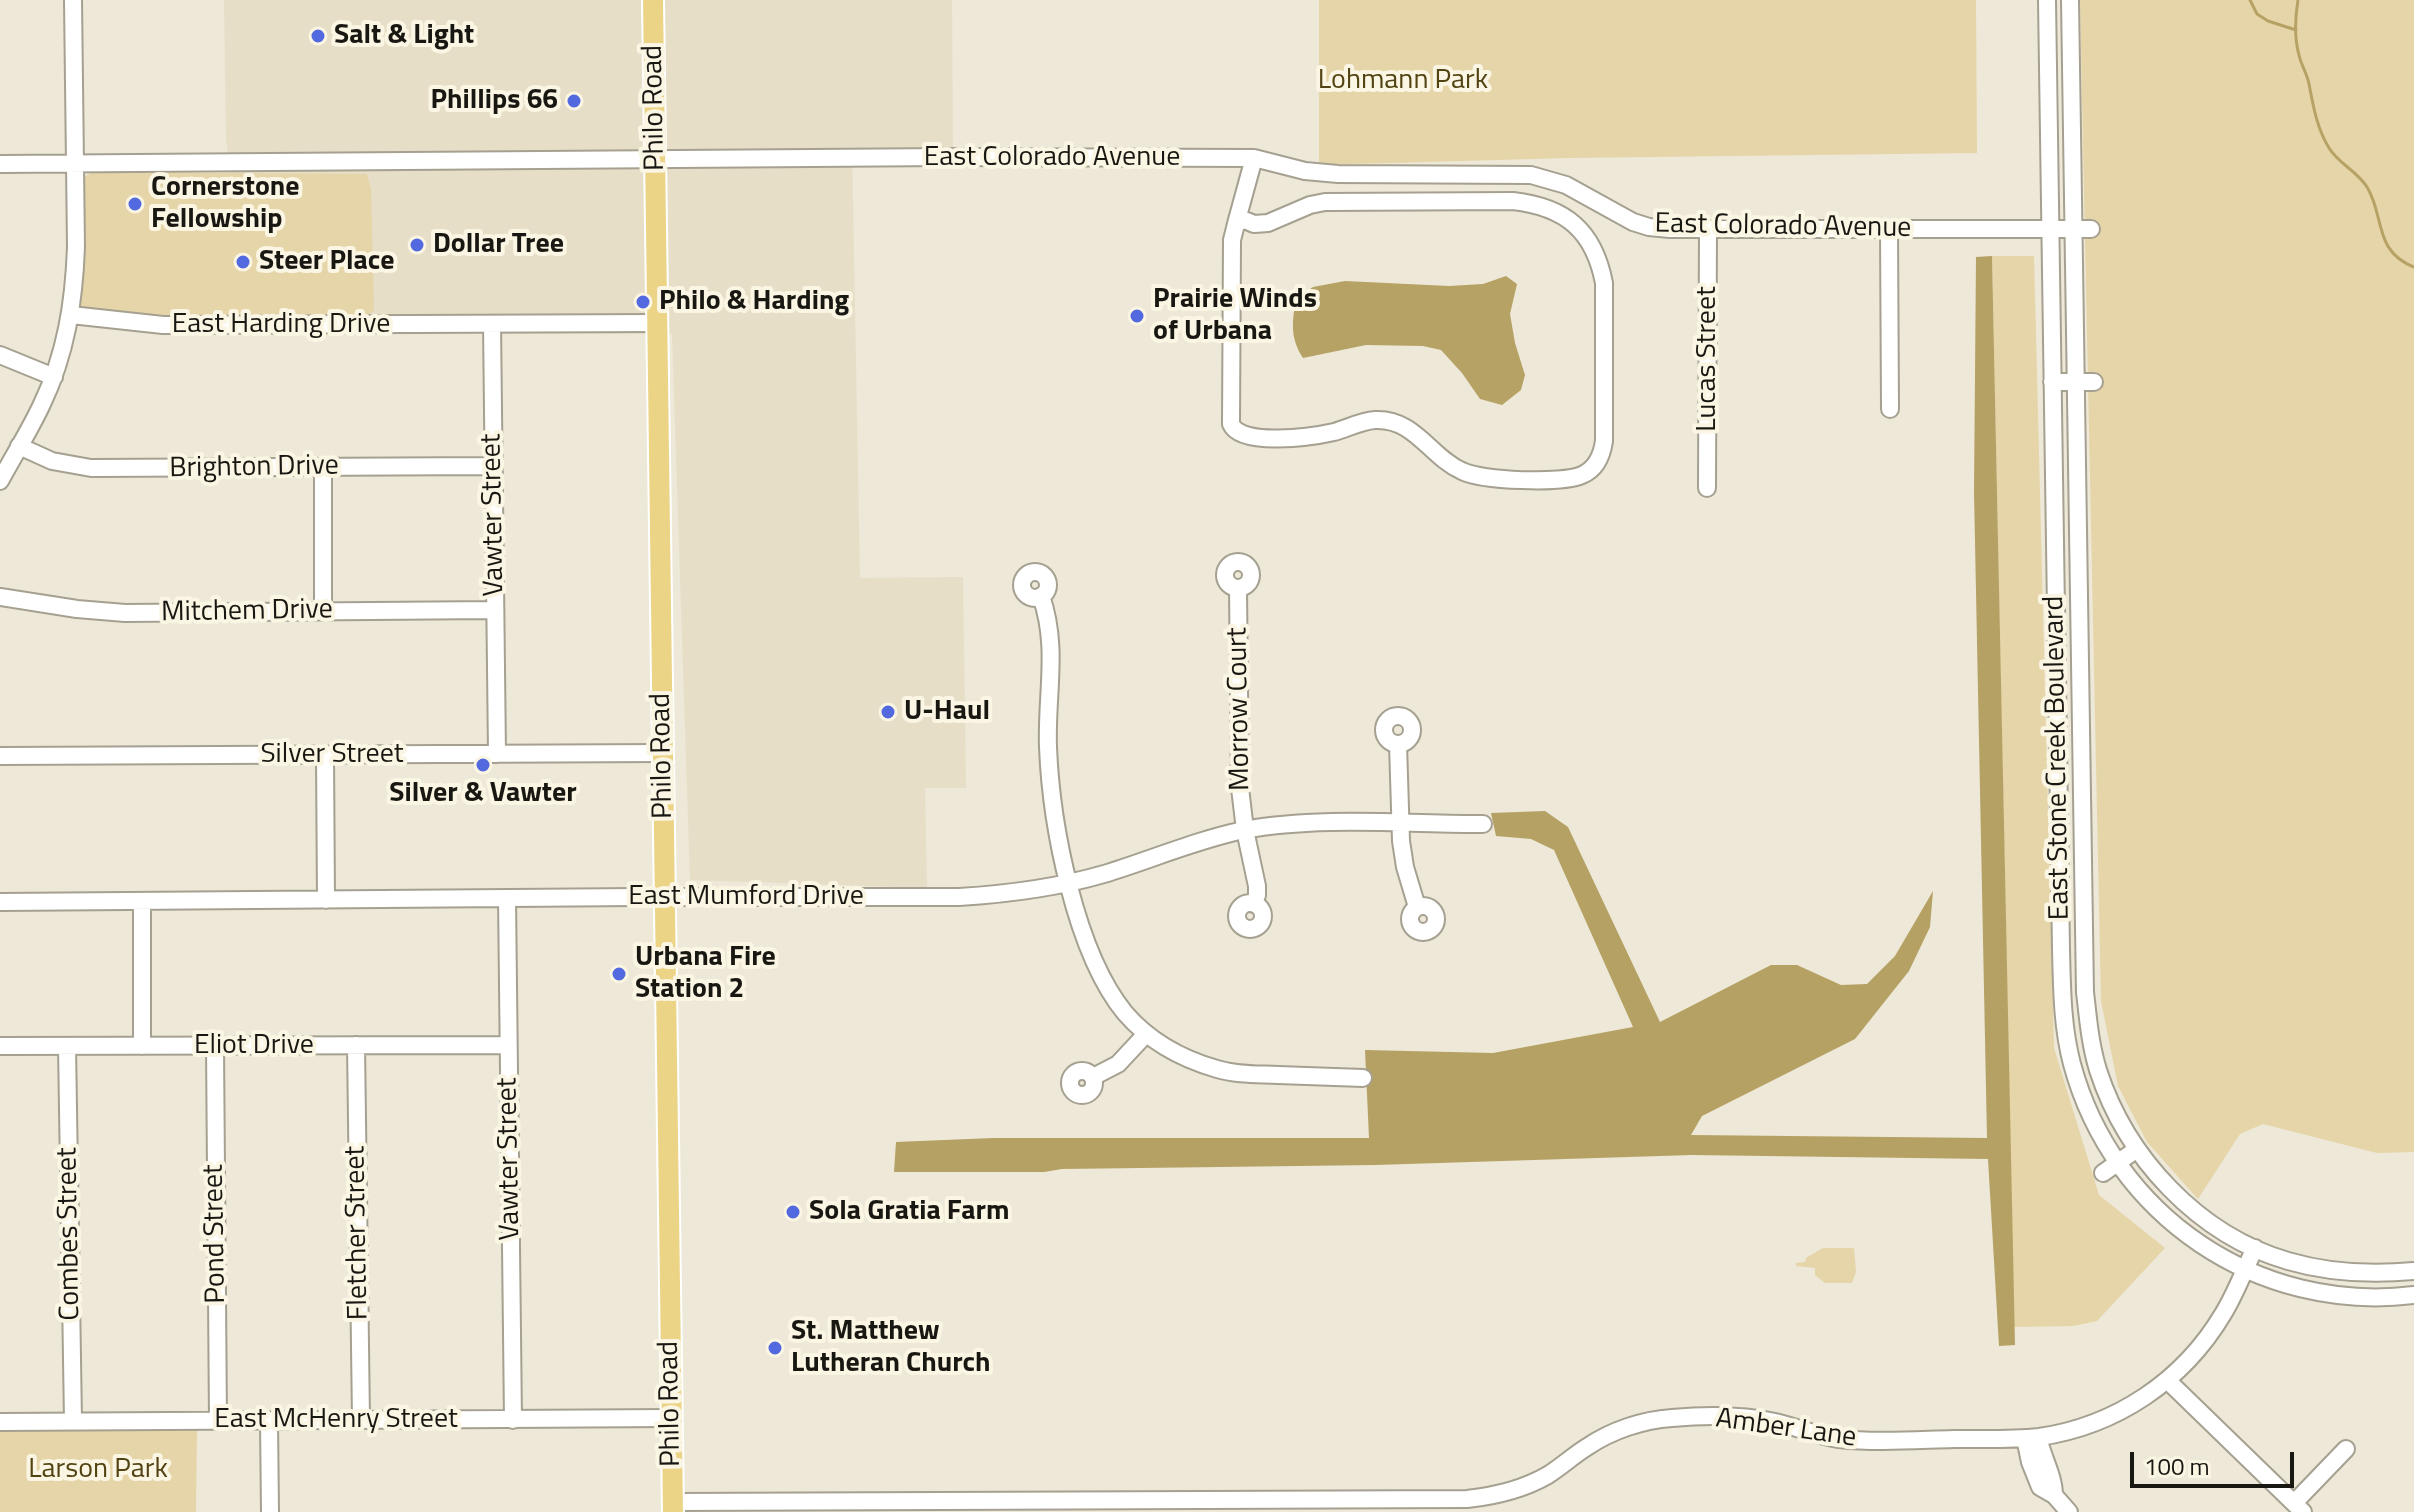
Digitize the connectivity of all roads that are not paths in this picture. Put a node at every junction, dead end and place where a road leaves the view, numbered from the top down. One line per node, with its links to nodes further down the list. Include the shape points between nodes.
1 (73, 0): 8 (street)
2 (653, 0): 6 (main road, Philo Road)
3 (2047, 0): 11 (street, East Stone Creek Boulevard)
4 (2070, 0): 12 (street, East Stone Creek Boulevard)
5 (1254, 158): 6 (street, East Colorado Avenue); 9 (street); 10 (street, East Colorado Avenue, via 1338,174 1531,175 1566,185 1649,227)
6 (655, 160): 8 (street, East Colorado Avenue); 15 (main road, Philo Road)
7 (0, 164): 8 (street, East Colorado Avenue)
8 (74, 164): 14 (street)
9 (1237, 220): 9 (street, via 1232,240 1231,424 1239,434 1316,436 1374,420 1402,425 1457,469 1486,479 1571,478 1595,465 1604,441 1604,283 1593,246 1563,215 1513,201 1325,202 1268,223)
10 (1708, 229): 13 (street, East Colorado Avenue); 27 (street, Lucas Street)
11 (2050, 229): 12 (street, East Colorado Avenue); 13 (street, East Colorado Avenue); 19 (street, East Stone Creek Boulevard)
12 (2082, 229): 20 (street, East Stone Creek Boulevard)
13 (1889, 230): 22 (street)
14 (71, 315): 16 (street, East Harding Drive, via 163,325); 18 (street)
15 (657, 323): 16 (street, East Harding Drive); 34 (main road, Philo Road)
16 (492, 324): 24 (street, Vawter Street)
17 (0, 355): 18 (street)
18 (54, 377): 23 (street)
19 (2052, 382): 20 (street); 41 (street, East Stone Creek Boulevard)
20 (2077, 382): 21 (street); 39 (street, East Stone Creek Boulevard)
21 (2094, 382)
22 (1890, 409)
23 (19, 446): 25 (street, Brighton Drive, via 52,461 91,468); 26 (street)
24 (494, 466): 25 (street, Brighton Drive); 31 (street, Vawter Street)
25 (323, 467): 32 (street)
26 (0, 481)
27 (1707, 488)
28 (1238, 588): 43 (street, Morrow Court, via 1239,771)
29 (1041, 596): 44 (street, via 1052,641 1049,770)
30 (0, 597): 32 (street, Mitchem Drive, via 125,613)
31 (495, 610): 32 (street, Mitchem Drive); 35 (street, Vawter Street)
32 (323, 611)
33 (1398, 744): 38 (street)
34 (663, 753): 35 (street, Silver Street); 46 (main road, Philo Road)
35 (497, 754): 36 (street, Silver Street)
36 (325, 755): 37 (street, Silver Street); 47 (street)
37 (0, 756)
38 (1399, 823): 40 (street, East Mumford Drive); 43 (street, East Mumford Drive, via 1300,823); 51 (street)
39 (2082, 823): 41 (street); 61 (street, East Stone Creek Boulevard, via 2090,1032 2107,1094)
40 (1483, 824)
41 (2060, 824): 42 (street); 62 (street, East Stone Creek Boulevard, via 2066,1037)
42 (2042, 825)
43 (1245, 830): 44 (street, East Mumford Drive); 50 (street, Morrow Court, via 1257,886)
44 (1068, 884): 46 (street, East Mumford Drive, via 959,897); 52 (street, via 1106,984)
45 (507, 898): 46 (street, East Mumford Drive); 47 (street, East Mumford Drive); 54 (street, Vawter Street)
46 (666, 898): 68 (main road, Philo Road)
47 (326, 900): 48 (street, East Mumford Drive)
48 (142, 901): 49 (street, East Mumford Drive); 57 (street)
49 (0, 902)
50 (1254, 904)
51 (1417, 907)
52 (1146, 1034): 59 (street, via 1118,1064); 60 (street, via 1219,1070)
53 (356, 1045): 54 (street, Eliot Drive); 58 (street, Eliot Drive); 69 (street, Fletcher Street)
54 (508, 1045): 70 (street, Vawter Street)
55 (0, 1046): 56 (street, Eliot Drive)
56 (67, 1046): 57 (street, Eliot Drive); 71 (street, Combes Street)
57 (142, 1046): 58 (street, Eliot Drive)
58 (215, 1046): 72 (street, Pond Street)
59 (1093, 1077)
60 (1363, 1078)
61 (2137, 1149): 62 (street); 63 (street, East Stone Creek Boulevard, via 2191,1207)
62 (2110, 1168): 64 (street, East Stone Creek Boulevard, via 2200,1244)
63 (2255, 1248): 64 (street, Amber Lane); 65 (street, East Stone Creek Boulevard, via 2333,1270)
64 (2245, 1269): 66 (street, East Stone Creek Boulevard, via 2340,1296); 67 (street, Amber Lane, via 2217,1324)
65 (2414, 1271)
66 (2414, 1295)
67 (2167, 1380): 75 (street, Amber Lane, via 2106,1419); 79 (street)
68 (671, 1418): 70 (street, East McHenry Street); 78 (main road, Philo Road)
69 (361, 1420): 70 (street, East McHenry Street); 73 (street, East McHenry Street)
70 (513, 1420)
71 (73, 1421): 72 (street, East McHenry Street); 74 (street, East McHenry Street)
72 (218, 1421): 73 (street, East McHenry Street)
73 (269, 1421): 80 (street)
74 (0, 1422)
75 (2031, 1438): 77 (street, Amber Lane, via 1855,1440 1750,1418 1674,1418 1602,1438 1547,1475 1508,1492); 81 (street, via 2030,1462 2040,1487)
76 (2346, 1449): 79 (street)
77 (1401, 1506): 78 (street, Amber Lane)
78 (673, 1507)
79 (2299, 1508)
80 (270, 1512)
81 (2069, 1512)

